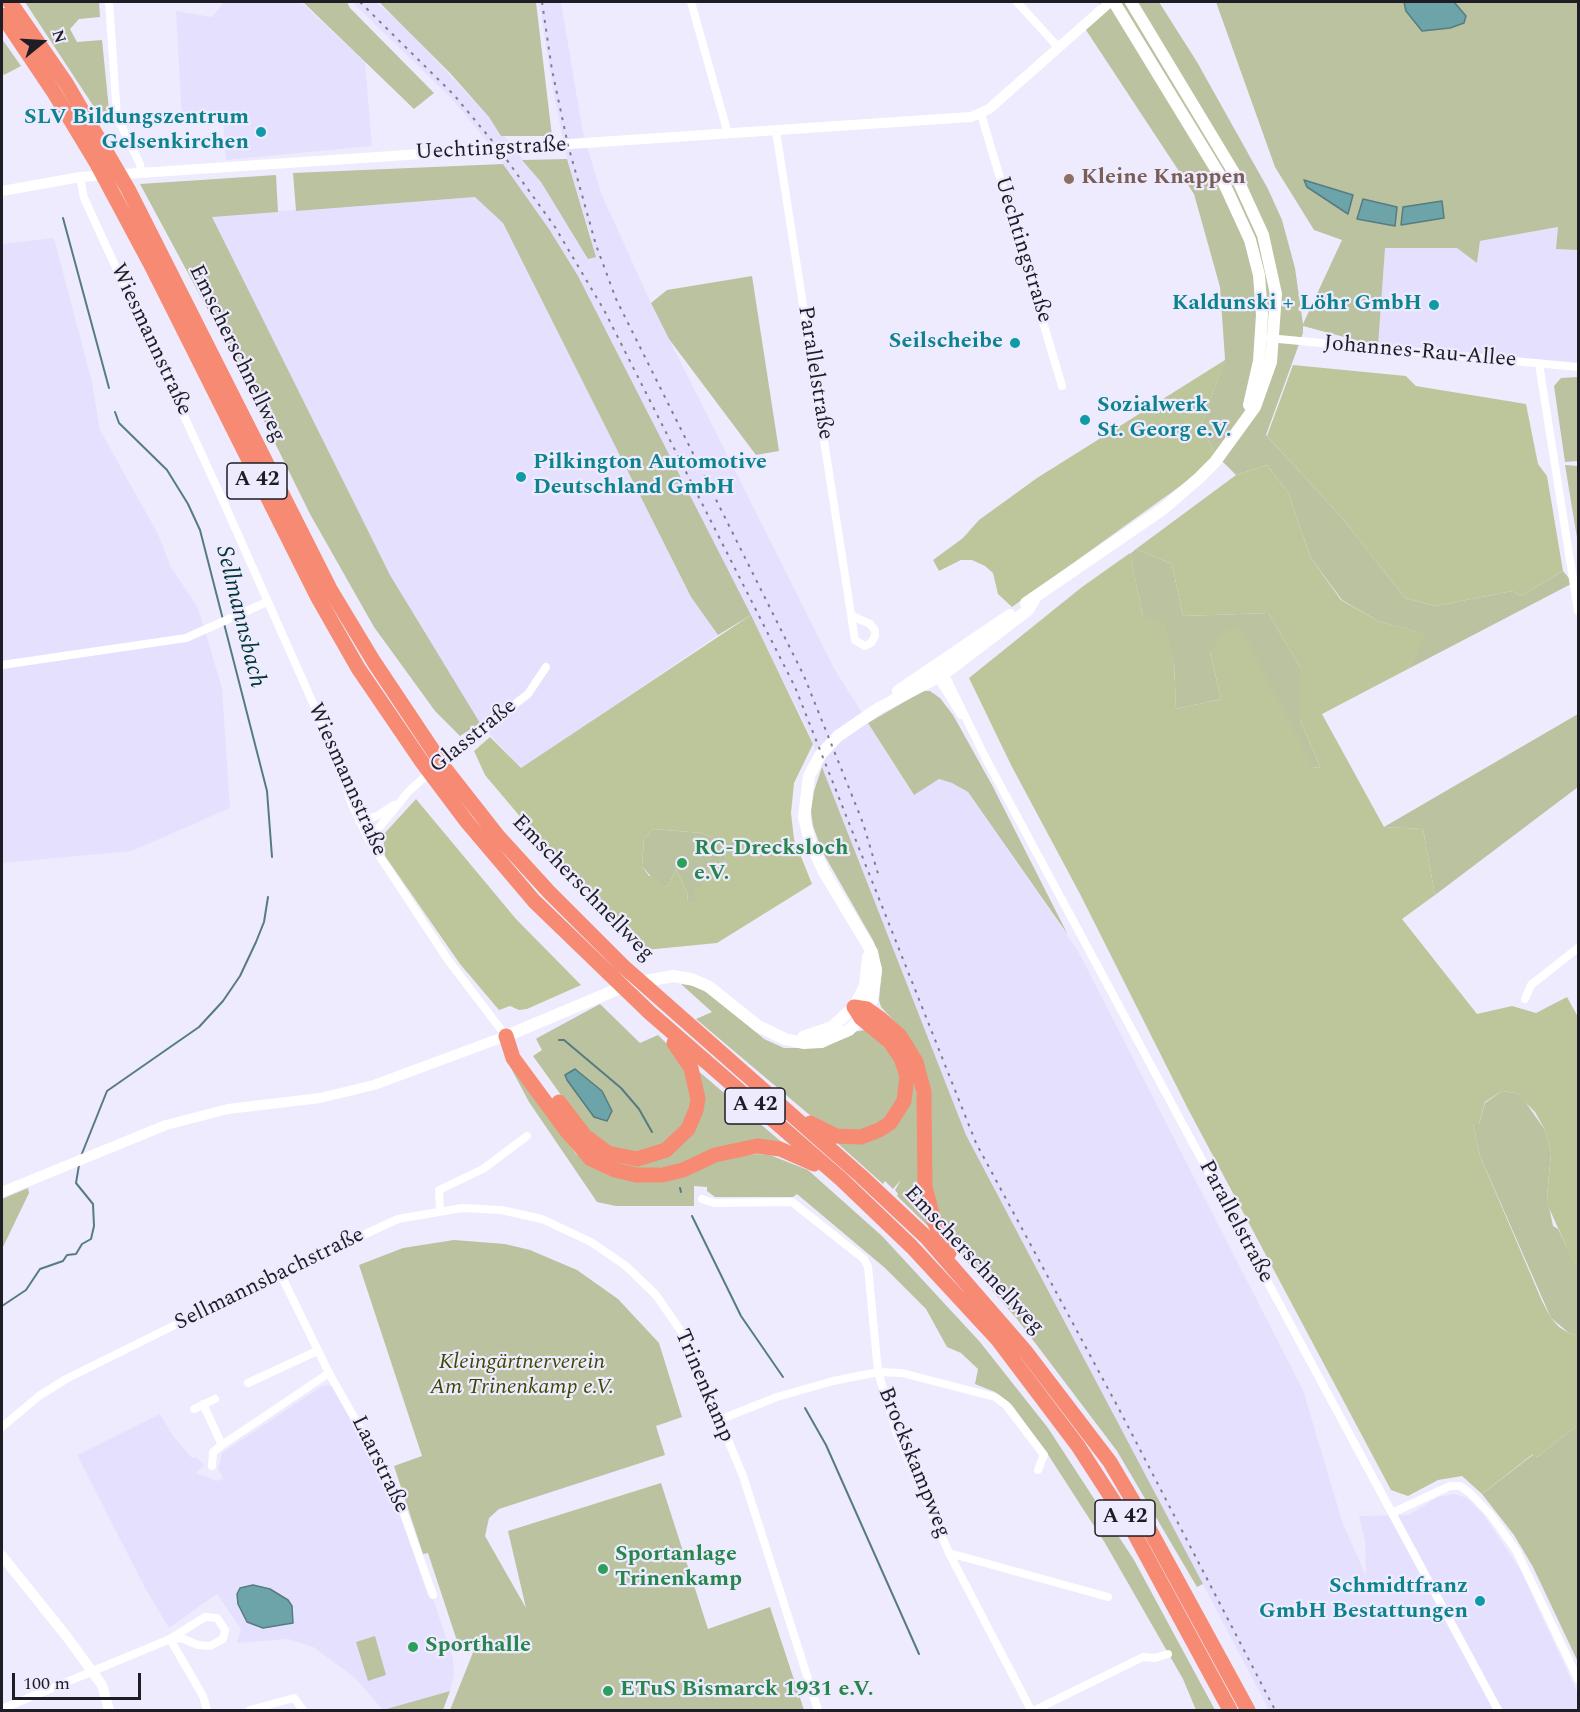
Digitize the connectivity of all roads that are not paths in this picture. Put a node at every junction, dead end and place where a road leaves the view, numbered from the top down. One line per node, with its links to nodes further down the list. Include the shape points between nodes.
1 (10, 2): 28 (highway, Emscherschnellweg / A 42, via 66,83 128,189 330,589 430,747)
2 (109, 2): 12 (street, via 117,117)
3 (691, 2): 11 (street)
4 (1017, 2): 8 (street)
5 (1112, 2): 8 (street); 15 (main road, via 1222,179 1244,224 1259,275)
6 (1131, 2): 16 (main road, via 1256,218 1273,273)
7 (2, 15): 28 (highway, Emscherschnellweg / A 42, via 112,191 317,596 358,668 422,762)
8 (1058, 47): 9 (street)
9 (981, 114): 10 (street, Uechtingstraße); 19 (street, Uechtingstraße)
10 (776, 131): 11 (street, Uechtingstraße); 24 (street, Parallelstraße)
11 (728, 134): 12 (street, Uechtingstraße)
12 (141, 173): 13 (street, Uechtingstraße)
13 (80, 177): 14 (street, Uechtingstraße); 22 (street, Wiesmannstraße, via 84,198)
14 (2, 191)
15 (1261, 338): 16 (street, Johannes-Rau-Allee); 20 (main road, via 1252,395)
16 (1274, 340): 17 (street, Johannes-Rau-Allee); 20 (main road, via 1259,399)
17 (1539, 364): 18 (street, Johannes-Rau-Allee); 21 (street)
18 (1578, 367)
19 (1062, 386)
20 (1242, 423): 27 (main road, via 1215,462 1181,494 1034,600 1028,610)
21 (1576, 578): 23 (street)
22 (267, 602): 25 (street, via 186,638); 30 (street, Wiesmannstraße, via 332,746)
23 (1578, 611)
24 (852, 616)
25 (2, 665)
26 (546, 667): 29 (street, Glasstraße, via 528,694 449,755)
27 (938, 672): 34 (main road, via 830,743 807,784 804,817 810,843 872,952 875,991); 57 (street, Parallelstraße)
28 (441, 774): 35 (highway, Emscherschnellweg / A 42, via 467,822 534,901); 37 (highway, Emscherschnellweg / A 42, via 622,966)
29 (397, 804): 30 (street, Glasstraße); 31 (street, Glasstraße)
30 (359, 821): 31 (street, Wiesmannstraße)
31 (369, 840): 36 (street, Wiesmannstraße, via 448,960)
32 (1578, 948): 33 (street, via 1531,985)
33 (1525, 999)
34 (861, 1012): 36 (main road, via 839,1035 821,1041 794,1042 749,1019 708,986 673,976 630,984); 37 (highway, via 894,1047 905,1070 905,1095 890,1123 867,1136 842,1137); 44 (highway, via 900,1036 920,1072 927,1198 944,1245)
35 (668, 1031): 36 (highway, via 691,1068 697,1089 696,1110 688,1129 673,1145 657,1155 637,1159 617,1157 591,1142); 39 (highway, Emscherschnellweg / A 42)
36 (506, 1036): 39 (highway, via 513,1058 566,1130 591,1159 615,1170 662,1175 715,1155 757,1146 801,1157); 40 (street, via 374,1085 320,1098 197,1116 147,1131)
37 (778, 1105): 44 (highway, Emscherschnellweg / A 42, via 927,1238)
38 (527, 1136): 42 (street, via 483,1168 439,1190)
39 (841, 1179): 74 (highway, Emscherschnellweg / A 42, via 958,1295 1072,1438 1133,1532)
40 (2, 1192)
41 (702, 1199): 46 (street, Brockskampweg, via 714,1203 792,1202 864,1259)
42 (440, 1210): 43 (street, Sellmannsbachstraße, via 398,1219); 52 (street, Trinenkamp, via 501,1210 542,1219 591,1242 626,1266 656,1295 685,1337)
43 (280, 1273): 45 (street, Laarstraße); 53 (street, Sellmannsbachstraße, via 66,1379)
44 (974, 1291): 75 (highway, Emscherschnellweg / A 42, via 1110,1462)
45 (317, 1350): 47 (street, Laarstraße); 48 (street)
46 (878, 1372): 52 (street, via 810,1386); 56 (street, via 902,1373 995,1397 1006,1404 1044,1455); 58 (street, Brockskampweg, via 897,1434)
47 (328, 1373): 54 (street); 60 (street, Laarstraße, via 396,1492)
48 (248, 1383)
49 (215, 1399): 50 (street)
50 (204, 1404): 51 (street); 54 (street)
51 (194, 1409)
52 (719, 1420): 71 (street, Trinenkamp, via 748,1493)
53 (2, 1427)
54 (222, 1445): 55 (street, via 213,1452)
55 (212, 1467)
56 (1038, 1470)
57 (1392, 1513): 65 (street, via 1450,1486 1460,1486 1470,1493 1516,1550); 76 (street, Parallelstraße)
58 (949, 1553): 61 (street, Brockskampweg); 72 (street, Brockskampweg)
59 (2, 1556): 64 (street)
60 (433, 1595)
61 (1108, 1598)
62 (170, 1639): 62 (street, via 210,1646 223,1640 225,1630 220,1620 208,1617); 64 (street); 68 (street)
63 (1168, 1654): 73 (street, via 1143,1657)
64 (91, 1671): 66 (street); 67 (street, via 102,1685)
65 (1578, 1679)
66 (2, 1709)
67 (109, 1710)
68 (207, 1710)
69 (250, 1710): 70 (street, via 294,1698)
70 (303, 1710)
71 (818, 1710)
72 (1031, 1710)
73 (1035, 1710)
74 (1230, 1710)
75 (1248, 1710)
76 (1498, 1710)

